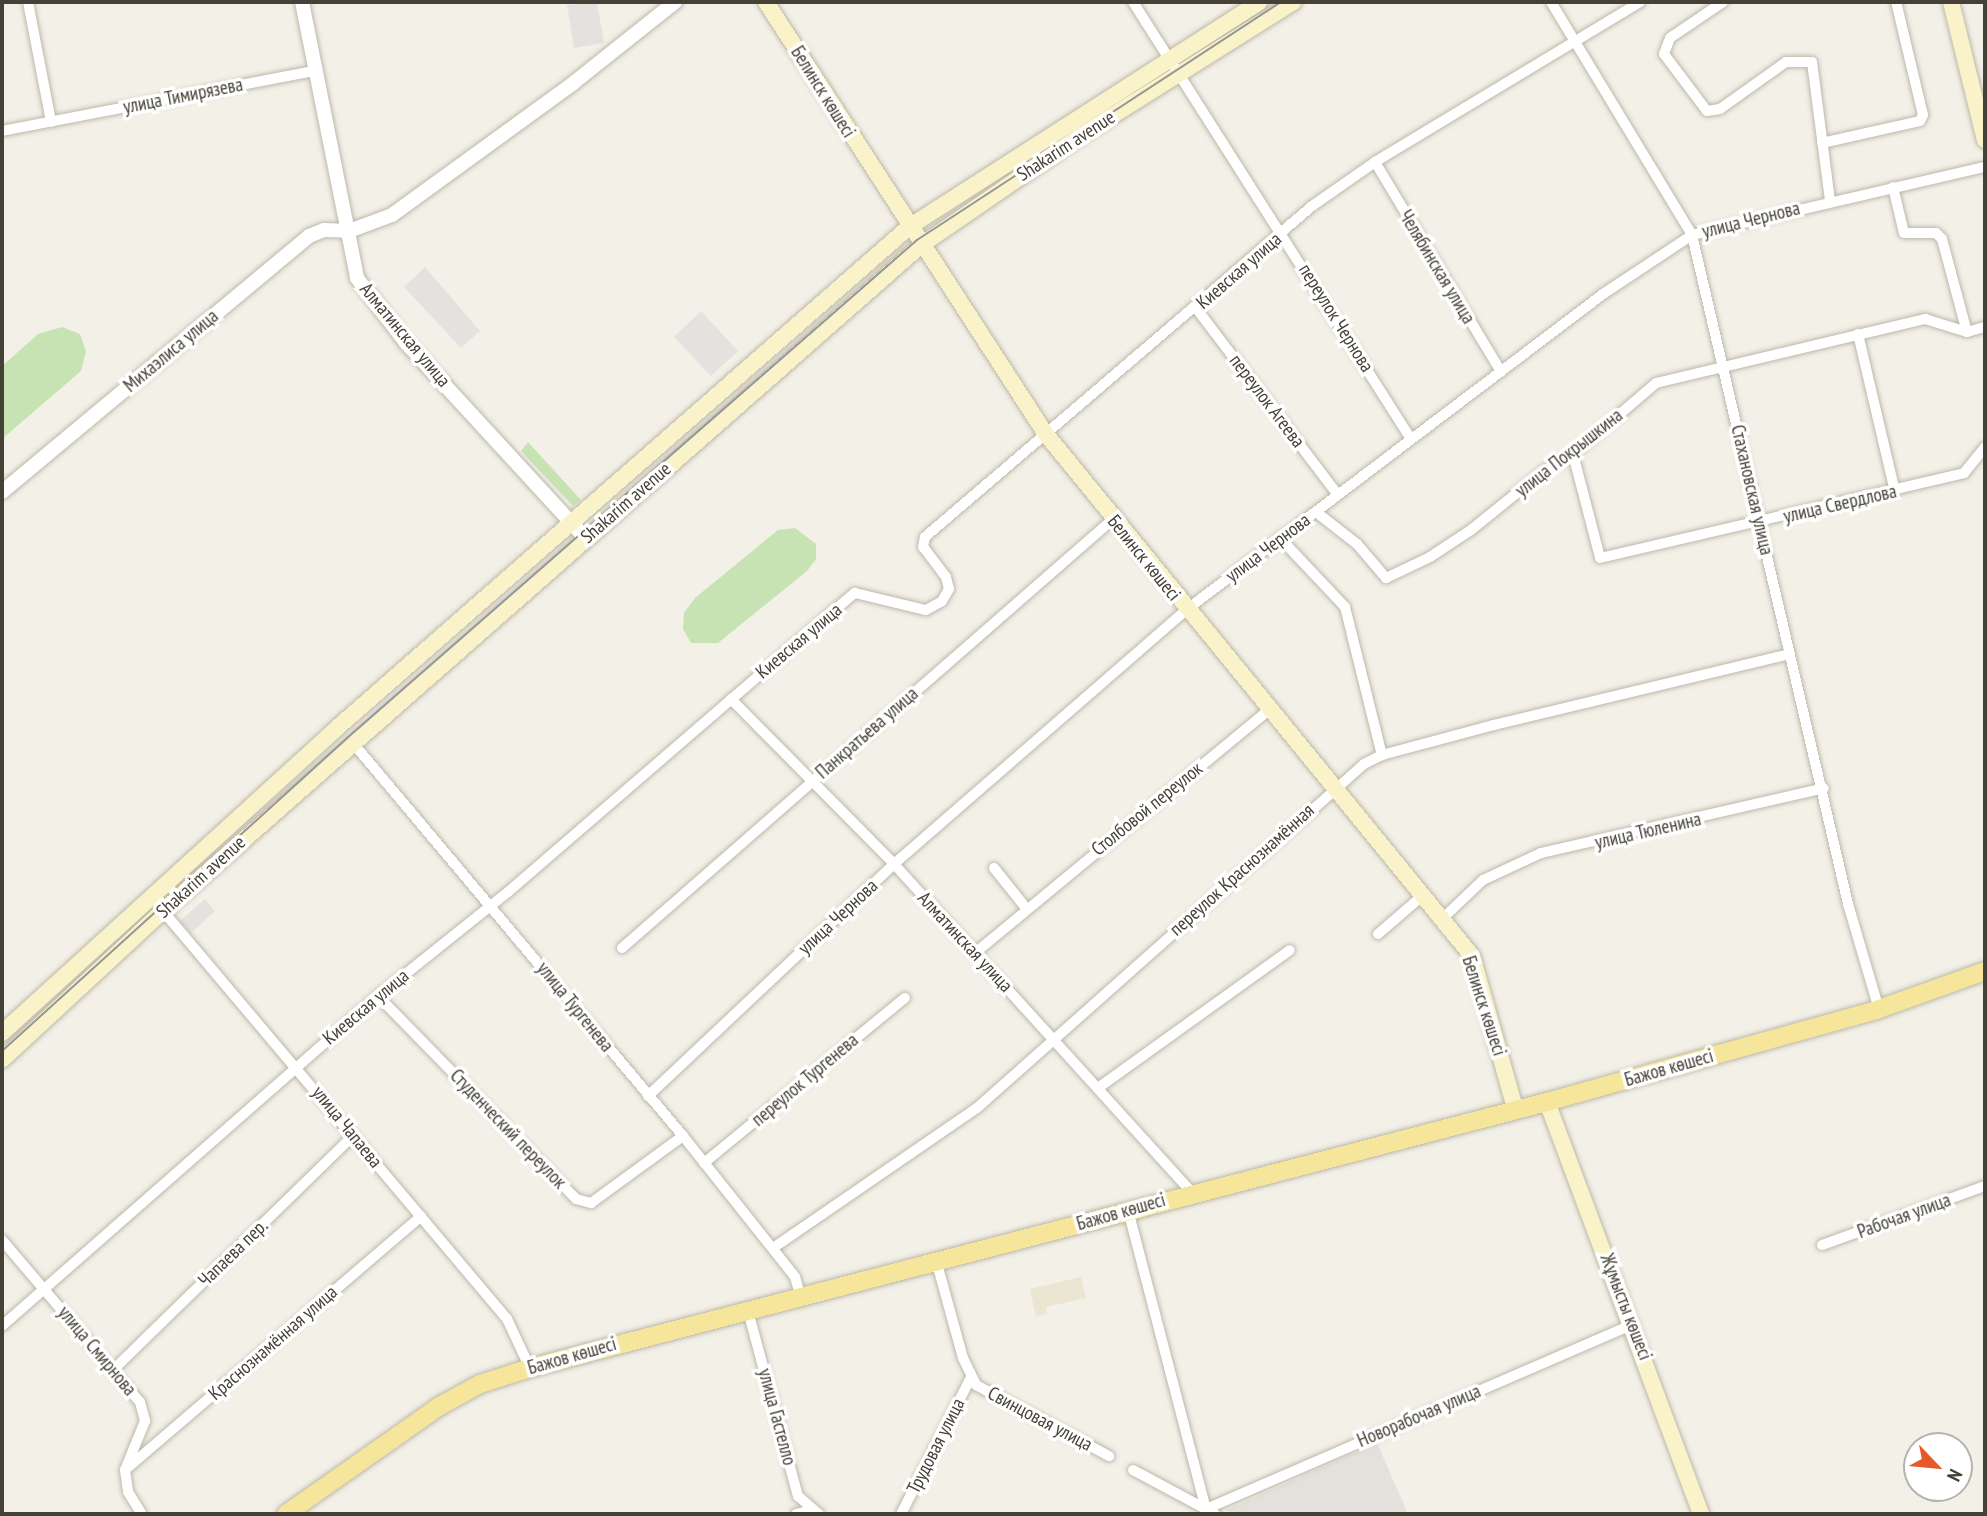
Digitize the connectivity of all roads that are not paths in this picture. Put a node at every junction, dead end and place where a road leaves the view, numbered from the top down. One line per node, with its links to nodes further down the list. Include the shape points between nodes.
1 (28, 2): 17 (street)
2 (302, 2): 15 (street, Алматинская улица)
3 (674, 2): 26 (street, Михаэлиса улица, via 572,84 393,215)
4 (766, 2): 25 (main road, Белинск көшесі)
5 (1133, 2): 14 (street, переулок Чернова)
6 (1259, 2): 14 (main road, Shakarim avenue)
7 (1294, 2): 16 (main road, Shakarim avenue)
8 (1551, 2): 13 (street, Стахановская улица)
9 (1640, 2): 13 (street, Киевская улица)
10 (1723, 2): 20 (street, via 1670,38 1664,54 1707,111 1720,110 1786,62 1812,62)
11 (1896, 2): 20 (street, via 1923,114 1920,121)
12 (1951, 2): 19 (main road)
13 (1576, 42): 21 (street, Киевская улица); 28 (street, Стахановская улица)
14 (1170, 57): 16 (street, переулок Чернова); 25 (main road, Shakarim avenue)
15 (315, 71): 17 (street, улица Тимирязева); 26 (street, Алматинская улица)
16 (1180, 73): 27 (street, переулок Чернова); 29 (main road, Shakarim avenue)
17 (51, 122): 18 (street, улица Тимирязева)
18 (2, 131)
19 (1985, 140)
20 (1822, 143): 24 (street)
21 (1375, 162): 27 (street, Киевская улица); 35 (street, Челябинская улица)
22 (1985, 167): 23 (street, улица Чернова)
23 (1893, 187): 24 (street, улица Чернова); 32 (street, via 1904,233 1936,233 1942,239)
24 (1830, 200): 28 (street, улица Чернова)
25 (909, 227): 29 (main road, Белинск көшесі); 45 (main road, Shakarim avenue)
26 (349, 231): 40 (street, Михаэлиса улица, via 324,230 309,236); 45 (street, Алматинская улица, via 357,278 371,299)
27 (1283, 232): 30 (street, Киевская улица); 37 (street, переулок Чернова)
28 (1692, 235): 34 (street, Стахановская улица); 35 (street, улица Чернова, via 1602,294)
29 (920, 246): 36 (main road, Белинск көшесі); 48 (main road, Shakarim avenue)
30 (1196, 308): 36 (street, Киевская улица); 42 (street, переулок Агеева)
31 (1985, 327): 32 (street)
32 (1966, 332): 33 (street, улица Покрышкина, via 1925,319)
33 (1858, 334): 34 (street, улица Покрышкина); 41 (street)
34 (1723, 366): 39 (street, улица Покрышкина, via 1656,383); 46 (street, Стахановская улица)
35 (1501, 372): 37 (street, улица Чернова)
36 (1045, 433): 44 (main road, Белинск көшесі); 51 (street, Киевская улица, via 925,537 923,547 946,577 949,589 942,601 926,610 855,593)
37 (1411, 439): 42 (street, улица Чернова)
38 (1985, 447): 41 (street, улица Свердлова, via 1964,474)
39 (1573, 454): 43 (street, улица Покрышкина, via 1430,557 1386,578 1357,544); 46 (street, улица Свердлова, via 1600,558)
40 (2, 492)
41 (1895, 492): 46 (street, улица Свердлова)
42 (1337, 494): 43 (street, улица Чернова)
43 (1316, 512): 47 (street, улица Чернова)
44 (1113, 519): 49 (main road, Белинск көшесі); 56 (street, Панкратьева улица)
45 (571, 522): 48 (street, Алматинская улица); 53 (main road, Shakarim avenue)
46 (1760, 522): 50 (street, Стахановская улица)
47 (1280, 538): 49 (street, улица Чернова); 55 (street, via 1345,607)
48 (586, 539): 54 (main road, Shakarim avenue)
49 (1186, 610): 52 (main road, Белинск көшесі); 59 (street, улица Чернова)
50 (1790, 654): 55 (street, переулок Краснознамённая); 58 (street, Стахановская улица)
51 (732, 699): 56 (street, Алматинская улица); 63 (street, Киевская улица)
52 (1268, 711): 57 (main road, Белинск көшесі); 64 (street, Столбовой переулок)
53 (338, 727): 54 (main road, улица Тургенева); 61 (main road, Shakarim avenue)
54 (353, 743): 63 (street, улица Тургенева); 65 (main road, Shakarim avenue)
55 (1382, 755): 57 (street, переулок Краснознамённая)
56 (811, 782): 59 (street, Алматинская улица); 68 (street, Панкратьева улица)
57 (1332, 788): 62 (main road, Белинск көшесі); 76 (street, переулок Краснознамённая)
58 (1824, 788): 66 (street, улица Тюленина, via 1541,853 1511,864); 74 (street, Стахановская улица, via 1848,904)
59 (894, 864): 70 (street, Алматинская улица); 80 (street, улица Чернова)
60 (994, 868): 64 (street)
61 (149, 896): 65 (main road, улица Чапаева); 75 (main road, Shakarim avenue)
62 (1421, 897): 66 (main road, Белинск көшесі); 67 (street)
63 (491, 904): 72 (street, Киевская улица); 80 (street, улица Тургенева)
64 (1026, 908): 70 (street, Столбовой переулок)
65 (163, 911): 77 (main road, Shakarim avenue); 78 (street, улица Чапаева)
66 (1441, 920): 82 (main road, Белинск көшесі, via 1472,957)
67 (1378, 934)
68 (622, 948)
69 (1290, 950): 79 (street)
70 (975, 953): 76 (street, Алматинская улица)
71 (1985, 971): 74 (main road, Бажов көшесі)
72 (378, 996): 78 (street, Киевская улица); 84 (street, Студенческий переулок, via 576,1199 591,1203)
73 (905, 998): 85 (street, переулок Тургенева)
74 (1879, 1009): 81 (main road, Бажов көшесі)
75 (2, 1033)
76 (1055, 1039): 79 (street, Алматинская улица); 92 (street, переулок Краснознамённая, via 977,1108)
77 (2, 1060)
78 (297, 1066): 83 (street, улица Чапаева); 94 (street, Киевская улица)
79 (1098, 1088): 87 (street, Алматинская улица)
80 (648, 1096): 84 (street, улица Тургенева)
81 (1547, 1102): 82 (main road, Бажов көшесі); 97 (main road, Жұмысты көшесі)
82 (1515, 1108): 87 (main road, Бажов көшесі)
83 (353, 1136): 89 (street, улица Чапаева); 100 (street, Чапаева пер.)
84 (683, 1136): 85 (street, улица Тургенева)
85 (704, 1163): 92 (street, улица Тургенева)
86 (1985, 1186): 91 (street, Рабочая улица)
87 (1191, 1192): 88 (main road, Бажов көшесі)
88 (1128, 1210): 93 (main road, Бажов көшесі); 106 (street)
89 (421, 1216): 99 (street, улица Чапаева, via 508,1320); 103 (street, Краснознамённая улица)
90 (2, 1240): 94 (street, улица Смирнова)
91 (1822, 1245)
92 (773, 1248): 95 (street, улица Тургенева, via 795,1277)
93 (936, 1260): 95 (main road, Бажов көшесі); 101 (street, Свинцовая улица)
94 (44, 1288): 98 (street, Киевская улица); 100 (street, улица Смирнова)
95 (800, 1295): 96 (main road, Бажов көшесі)
96 (748, 1311): 99 (main road, Бажов көшесі); 105 (street, улица Гастелло, via 798,1496)
97 (1633, 1324): 106 (street, Новорабочая улица); 111 (main road, Жұмысты көшесі)
98 (2, 1326)
99 (530, 1367): 108 (main road, Бажов көшесі, via 480,1384 438,1407)
100 (114, 1369): 103 (street, улица Смирнова, via 140,1402 145,1421)
101 (971, 1377): 102 (street, Свинцовая улица, via 976,1385); 110 (street, Трудовая улица)
102 (1109, 1456)
103 (125, 1470): 107 (street, via 128,1492)
104 (1133, 1470): 106 (street)
105 (815, 1512): 109 (street)
106 (1208, 1513)
107 (142, 1514)
108 (286, 1514)
109 (796, 1514)
110 (901, 1514)
111 (1701, 1514)

